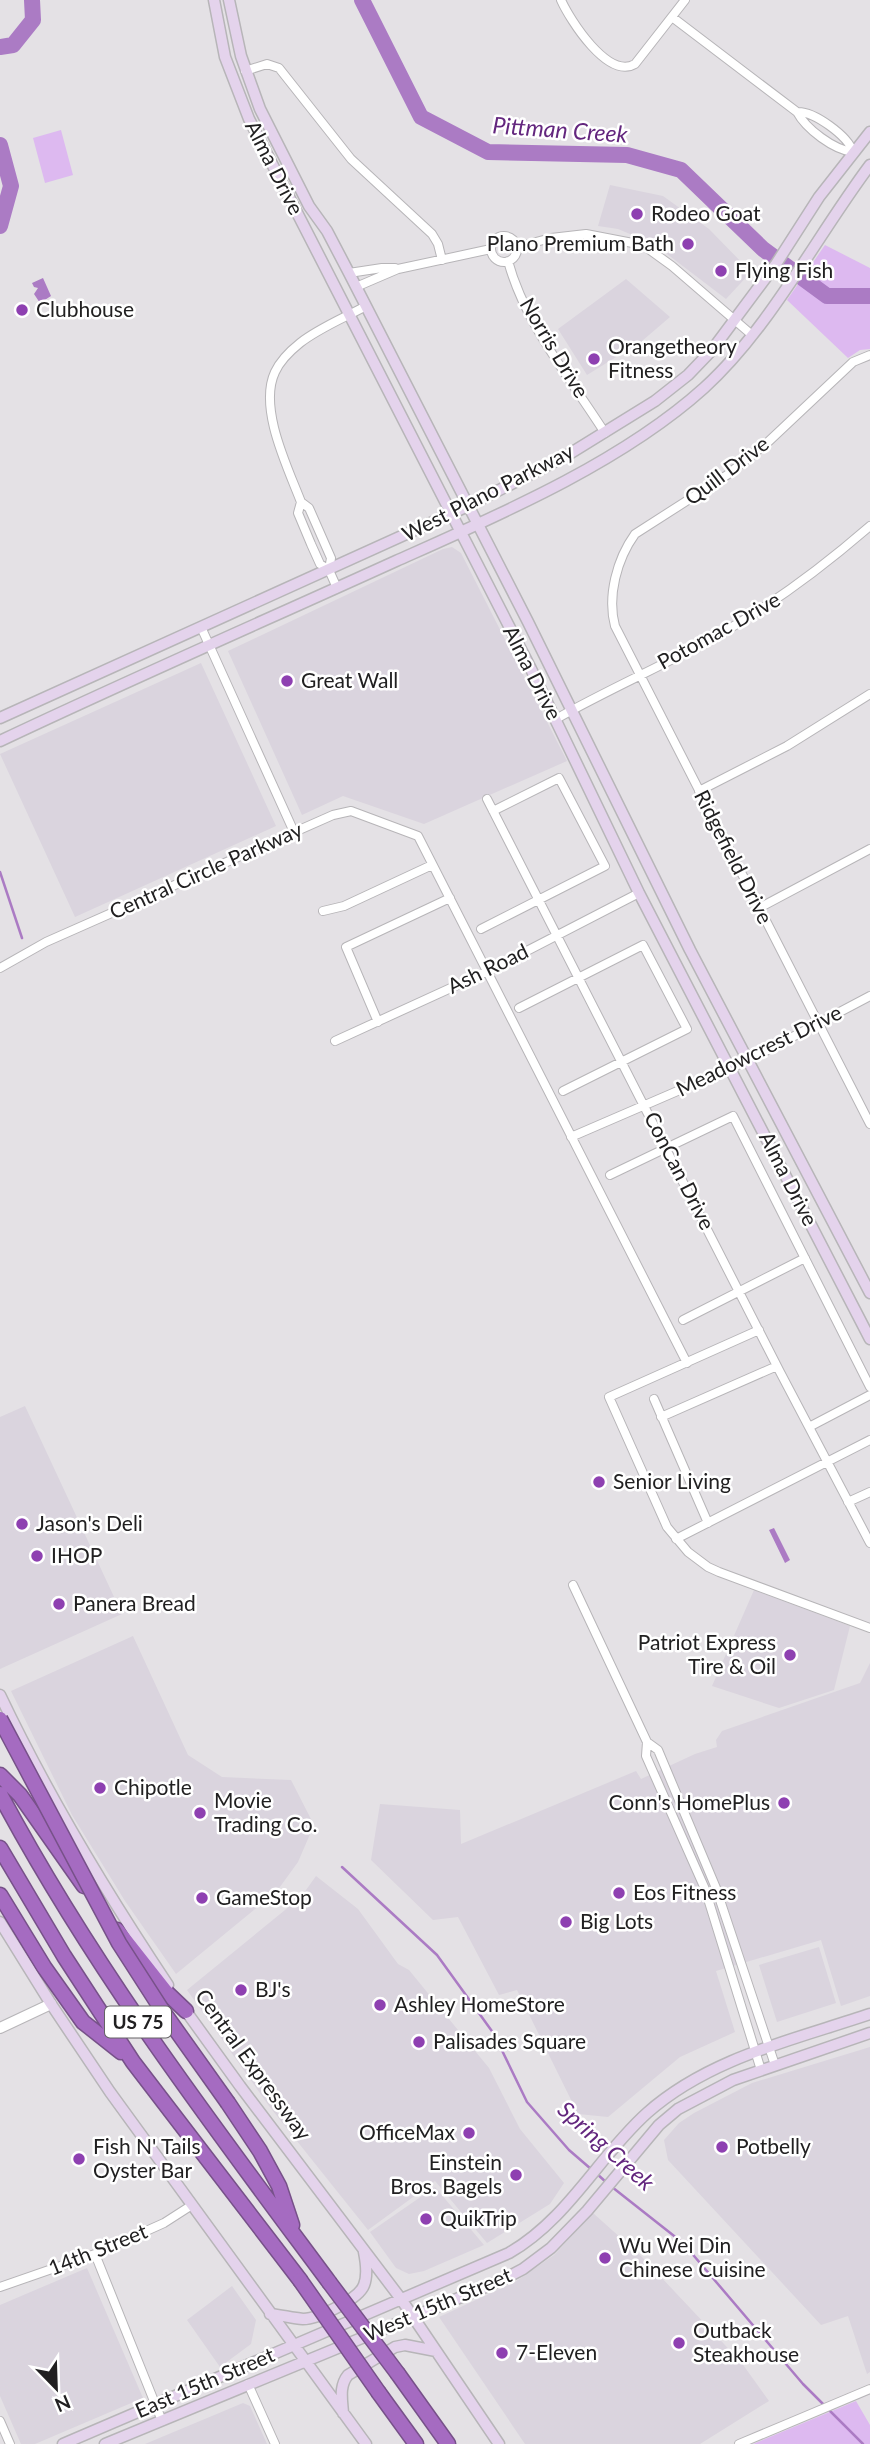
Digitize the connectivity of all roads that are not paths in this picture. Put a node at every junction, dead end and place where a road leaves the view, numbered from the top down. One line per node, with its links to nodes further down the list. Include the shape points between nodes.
1 (214, 0): 16 (main road, Alma Drive, via 238,95)
2 (229, 0): 6 (main road, Alma Drive)
3 (561, 0): 5 (street, via 600,55 627,67 635,64)
4 (685, 0): 5 (street)
5 (672, 17): 8 (street, via 797,112 806,125 842,151)
6 (246, 71): 12 (street, via 267,64 279,68 351,159 432,234); 15 (main road, Alma Drive, via 309,206)
7 (870, 132): 8 (main road, West Plano Parkway)
8 (853, 152): 20 (main road, West Plano Parkway)
9 (870, 165): 21 (main road, West Plano Parkway)
10 (517, 247): 11 (street, via 513,239 501,236); 13 (street); 20 (street, via 586,234 643,245)
11 (491, 249): 12 (street); 13 (street, via 497,260)
12 (442, 260): 14 (street)
13 (509, 261): 23 (street, Norris Drive, via 513,279 543,339)
14 (398, 269): 15 (street); 17 (street)
15 (349, 273): 17 (main road, Alma Drive)
16 (329, 276): 17 (main road); 19 (main road, Alma Drive)
17 (356, 287): 18 (main road, Alma Drive)
18 (366, 306): 19 (street); 25 (main road, Alma Drive)
19 (349, 315): 26 (main road, Alma Drive); 30 (street, via 302,341 286,356 274,373 271,405 275,431 301,502 298,513 320,564)
20 (735, 321): 21 (street); 23 (main road, West Plano Parkway, via 688,375)
21 (752, 335): 24 (main road, West Plano Parkway, via 684,405)
22 (870, 355): 31 (street, Quill Drive, via 853,362 727,475 635,534)
23 (605, 433): 24 (main road); 25 (main road, West Plano Parkway)
24 (616, 451): 27 (main road, West Plano Parkway)
25 (468, 506): 26 (main road, West Plano Parkway); 27 (main road, Alma Drive)
26 (451, 514): 29 (main road, Alma Drive); 30 (main road, West Plano Parkway)
27 (478, 524): 29 (main road, West Plano Parkway); 37 (main road, Alma Drive)
28 (870, 526): 35 (street, Potomac Drive, via 776,600)
29 (460, 532): 32 (main road, West Plano Parkway); 38 (main road, Alma Drive)
30 (329, 570): 32 (street); 33 (main road, West Plano Parkway)
31 (614, 585): 35 (street, Ridgefield Drive, via 611,611 615,626)
32 (337, 588): 34 (main road, West Plano Parkway)
33 (201, 627): 34 (street); 39 (main road, West Plano Parkway)
34 (209, 645): 40 (main road, West Plano Parkway); 44 (street)
35 (640, 675): 37 (street, Potomac Drive); 41 (street, Ridgefield Drive)
36 (870, 694): 41 (street, via 787,746)
37 (572, 710): 38 (street, Potomac Drive); 62 (main road, Alma Drive)
38 (556, 719): 47 (main road, Alma Drive)
39 (0, 720): 40 (main road)
40 (4, 739)
41 (699, 792): 50 (street, Ridgefield Drive)
42 (487, 799): 43 (street, ConCan Drive)
43 (494, 811): 49 (street, ConCan Drive); 49 (street, via 559,778 605,866)
44 (294, 832): 46 (street, Central Circle Parkway, via 351,811 418,836); 54 (street, Central Circle Parkway, via 46,942)
45 (870, 849): 50 (street)
46 (432, 864): 48 (street); 51 (street, via 344,906)
47 (639, 893): 53 (street, Ash Road); 64 (main road, Alma Drive)
48 (450, 898): 55 (street); 59 (street, via 346,947)
49 (539, 900): 52 (street); 53 (street, ConCan Drive)
50 (759, 908): 60 (street, Ridgefield Drive)
51 (323, 911)
52 (481, 929)
53 (557, 935): 55 (street, Ash Road); 56 (street, ConCan Drive)
54 (0, 968)
55 (488, 971): 59 (street, Ash Road); 68 (street)
56 (579, 976): 58 (street); 63 (street, ConCan Drive); 63 (street, via 643,945 688,1029)
57 (870, 996): 60 (street, Meadowcrest Drive)
58 (519, 1008)
59 (378, 1022): 61 (street, Ash Road)
60 (818, 1023): 62 (street, Meadowcrest Drive); 67 (street, Ridgefield Drive)
61 (335, 1041)
62 (747, 1061): 64 (street, Meadowcrest Drive); 73 (main road, Alma Drive)
63 (623, 1062): 65 (street); 66 (street, ConCan Drive)
64 (731, 1068): 66 (street, Meadowcrest Drive); 76 (main road, Alma Drive)
65 (563, 1091)
66 (646, 1106): 68 (street, Meadowcrest Drive); 69 (street, ConCan Drive)
67 (870, 1124)
68 (571, 1137): 77 (street)
69 (667, 1147): 70 (street); 71 (street, via 733,1116); 72 (street, ConCan Drive)
70 (610, 1175)
71 (805, 1258): 72 (street); 79 (street)
72 (740, 1291): 74 (street); 75 (street, ConCan Drive)
73 (870, 1293)
74 (683, 1320)
75 (759, 1330): 77 (street); 78 (street, ConCan Drive)
76 (870, 1339)
77 (687, 1363): 89 (street, via 609,1397)
78 (777, 1366): 82 (street); 83 (street, ConCan Drive)
79 (870, 1387)
80 (870, 1395): 83 (street)
81 (653, 1399): 82 (street)
82 (661, 1417): 88 (street)
83 (809, 1427): 85 (street, ConCan Drive)
84 (870, 1440): 85 (street)
85 (827, 1462): 87 (street, ConCan Drive); 88 (street)
86 (870, 1492): 87 (street)
87 (848, 1502): 90 (street, ConCan Drive)
88 (708, 1523): 89 (street)
89 (676, 1539): 92 (street, via 708,1567)
90 (870, 1543)
91 (573, 1586): 95 (street)
92 (870, 1628)
93 (0, 1695): 102 (main road, Central Expressway, via 86,1856)
94 (0, 1719): 112 (highway, bridge, via 119,1943 260,2151 279,2186)
95 (647, 1742): 106 (street, via 658,1750 716,1888); 107 (street, via 646,1756 705,1889)
96 (0, 1775): 102 (highway, via 20,1795 141,1961)
97 (0, 1794): 112 (highway, US 75, via 114,1987)
98 (0, 1849): 108 (highway, US 75)
99 (0, 1895): 108 (highway, via 83,2022)
100 (0, 1922): 101 (main road)
101 (51, 2004): 104 (street); 111 (main road)
102 (186, 2011): 114 (main road, Central Expressway)
103 (870, 2014): 106 (main road, West 15th Street)
104 (0, 2028)
105 (870, 2033): 109 (main road, West 15th Street)
106 (769, 2048): 107 (main road, West 15th Street); 109 (street)
107 (755, 2052): 110 (street); 113 (main road, West 15th Street, via 697,2076 668,2095 626,2133)
108 (133, 2062): 128 (highway, US 75, bridge, via 300,2280)
109 (775, 2065): 110 (main road, West 15th Street)
110 (761, 2070): 116 (main road, West 15th Street, via 677,2109)
111 (192, 2205): 115 (street, 14th Street); 119 (main road)
112 (295, 2236): 141 (highway, US 75, bridge)
113 (528, 2242): 116 (main road); 118 (main road, West 15th Street)
114 (364, 2249): 118 (main road, Central Expressway); 119 (main road, via 364,2285 352,2299 305,2319)
115 (95, 2254): 117 (street, 14th Street); 127 (street)
116 (541, 2256): 120 (main road, West 15th Street, via 500,2281)
117 (0, 2287)
118 (401, 2299): 120 (main road, Central Expressway); 121 (main road, West 15th Street)
119 (270, 2314): 122 (main road)
120 (414, 2317): 123 (main road, Central Expressway); 124 (main road, West 15th Street)
121 (348, 2322): 122 (main road, East 15th Street)
122 (293, 2345): 124 (main road); 127 (main road, East 15th Street)
123 (436, 2351): 129 (main road, via 394,2347 348,2375 342,2388); 142 (main road, Central Expressway)
124 (304, 2362): 125 (main road, East 15th Street); 129 (main road)
125 (248, 2384): 131 (main road, East 15th Street); 137 (street)
126 (870, 2389): 143 (street)
127 (156, 2406): 131 (street); 132 (main road, East 15th Street)
128 (392, 2410): 139 (highway); 140 (highway, US 75)
129 (343, 2413): 138 (main road)
130 (0, 2421): 133 (street)
131 (162, 2421): 136 (main road, East 15th Street)
132 (103, 2428): 134 (main road, East 15th Street); 135 (main road)
133 (10, 2444)
134 (63, 2444)
135 (85, 2444)
136 (105, 2444)
137 (275, 2444)
138 (366, 2444)
139 (403, 2444)
140 (416, 2444)
141 (447, 2444)
142 (499, 2444)
143 (739, 2444)

